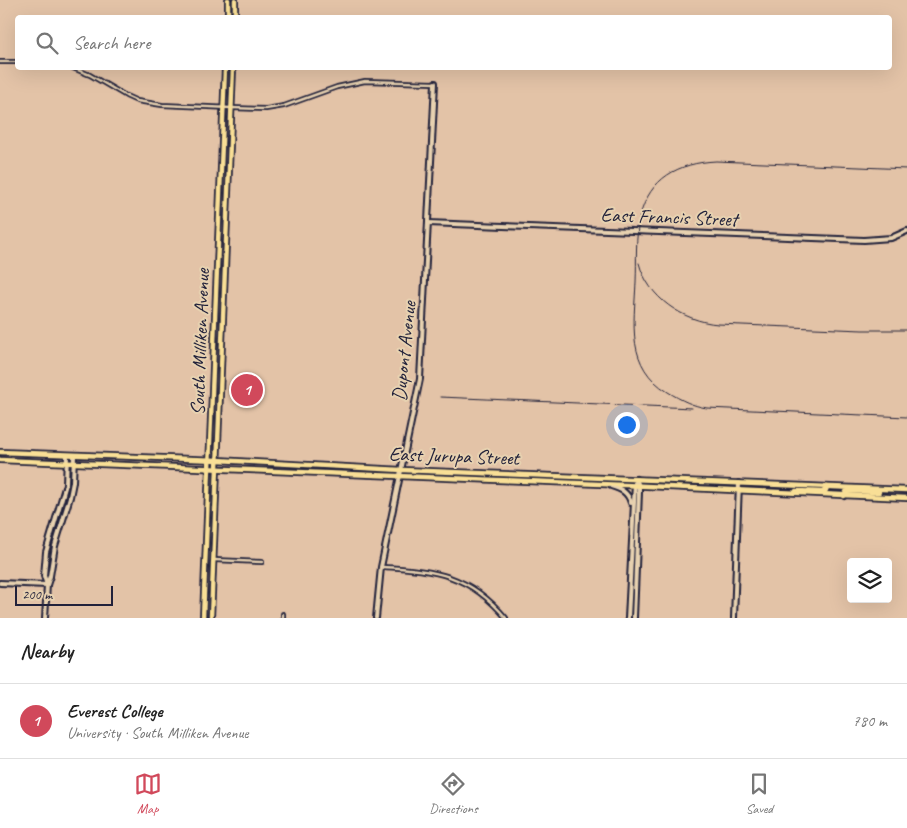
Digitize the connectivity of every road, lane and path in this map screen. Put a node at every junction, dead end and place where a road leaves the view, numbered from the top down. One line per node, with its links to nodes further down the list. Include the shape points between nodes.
1 (228, 0): 3 (main road)
2 (235, 0): 4 (main road)
3 (228, 15)
4 (235, 15)
5 (0, 62): 6 (street)
6 (15, 62)
7 (78, 70): 11 (street, via 137,100)
8 (226, 70): 11 (main road, South Milliken Avenue)
9 (233, 70): 12 (main road, South Milliken Avenue)
10 (435, 83): 12 (street, via 365,80 284,106); 13 (street, Dupont Avenue)
11 (224, 107): 12 (street); 19 (main road, South Milliken Avenue)
12 (231, 108): 20 (main road, South Milliken Avenue)
13 (428, 223): 14 (street, East Francis Street, via 864,240 891,238); 25 (street, Dupont Avenue, via 420,378)
14 (907, 231)
15 (0, 452): 16 (main road, East Jurupa Street)
16 (67, 455): 17 (main road, East Jurupa Street); 21 (street)
17 (74, 456): 19 (main road, East Jurupa Street); 22 (street)
18 (0, 460): 21 (main road, East Jurupa Street)
19 (210, 460): 20 (main road, East Jurupa Street); 23 (main road, South Milliken Avenue)
20 (218, 460): 24 (main road, South Milliken Avenue); 25 (main road, East Jurupa Street)
21 (67, 463): 22 (main road, East Jurupa Street); 44 (street, via 64,492 46,552 44,576)
22 (74, 463): 23 (main road, East Jurupa Street); 44 (street, via 70,497 54,546)
23 (209, 469): 24 (main road, East Jurupa Street); 46 (main road, South Milliken Avenue)
24 (217, 469): 26 (main road, East Jurupa Street); 40 (main road, South Milliken Avenue)
25 (402, 470): 26 (street, Dupont Avenue); 27 (main road, East Jurupa Street)
26 (400, 477): 29 (main road, East Jurupa Street); 42 (street, Dupont Avenue)
27 (636, 479): 28 (main road, East Jurupa Street); 30 (street); 31 (street)
28 (739, 483): 32 (main road, East Jurupa Street); 35 (street)
29 (610, 485): 30 (main road, East Jurupa Street); 39 (street, via 628,495)
30 (634, 486): 31 (main road, East Jurupa Street); 39 (street)
31 (639, 486): 35 (main road, East Jurupa Street); 51 (street)
32 (827, 487): 33 (main road, East Jurupa Street); 36 (main road, via 822,492)
33 (885, 490): 34 (main road, East Jurupa Street); 37 (main road, via 849,491)
34 (907, 490)
35 (739, 491): 36 (main road, East Jurupa Street); 52 (street)
36 (790, 494): 37 (main road, East Jurupa Street)
37 (844, 496): 38 (main road, East Jurupa Street)
38 (907, 498)
39 (633, 510): 50 (street)
40 (212, 560): 41 (street); 47 (main road, South Milliken Avenue)
41 (262, 562)
42 (381, 567): 48 (street, Dupont Avenue); 49 (street, via 428,570 454,578 478,592)
43 (0, 583): 44 (street)
44 (47, 584): 45 (street)
45 (46, 618)
46 (203, 618)
47 (211, 618)
48 (376, 618)
49 (506, 618)
50 (628, 618)
51 (634, 618)
52 (734, 618)

